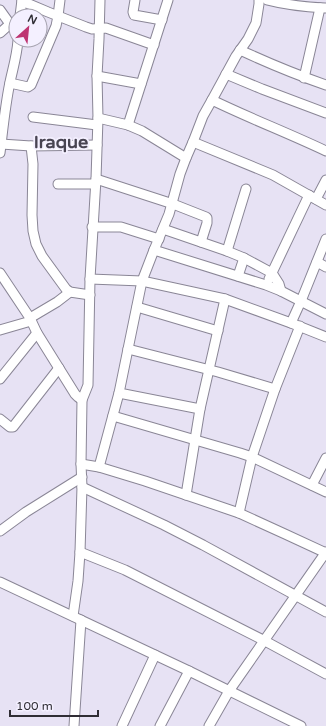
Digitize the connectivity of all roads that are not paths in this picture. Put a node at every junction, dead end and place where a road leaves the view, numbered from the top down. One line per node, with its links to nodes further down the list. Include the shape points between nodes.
1 (22, 0): 10 (street)
2 (60, 0): 10 (street)
3 (100, 0): 13 (street)
4 (135, 0): 12 (street, via 134,15)
5 (168, 0): 12 (street)
6 (259, 0): 16 (street, via 256,23)
7 (267, 0): 8 (street, via 301,7)
8 (323, 8): 19 (street)
9 (0, 10): 11 (street)
10 (58, 16): 13 (street, via 92,29); 20 (street, via 31,85 28,87)
11 (8, 20)
12 (162, 20): 14 (street)
13 (99, 28): 14 (street, via 106,28); 18 (street)
14 (154, 45): 21 (street)
15 (17, 48): 20 (street)
16 (240, 50): 17 (street); 19 (street)
17 (226, 74): 23 (street); 24 (street)
18 (97, 76): 21 (street); 26 (street)
19 (304, 78): 22 (street)
20 (10, 82): 31 (street)
21 (141, 84): 27 (street)
22 (326, 85)
23 (212, 100): 28 (street); 32 (street)
24 (326, 113)
25 (33, 117): 26 (street)
26 (98, 122): 27 (street); 29 (street)
27 (128, 125): 33 (street)
28 (193, 142): 33 (street); 38 (street, via 273,175)
29 (97, 145): 30 (street); 35 (street)
30 (31, 146): 31 (street); 59 (street, via 32,215 36,244 42,256)
31 (1, 148)
32 (326, 151)
33 (186, 158): 39 (street)
34 (326, 180): 38 (street)
35 (96, 182): 36 (street); 39 (street); 41 (street)
36 (58, 184)
37 (246, 190): 47 (street)
38 (312, 197): 40 (street); 52 (street)
39 (173, 204): 42 (street); 45 (street, via 207,218 208,223)
40 (326, 205)
41 (92, 227): 43 (street, via 121,227); 54 (street)
42 (163, 229): 43 (street); 45 (street)
43 (159, 239): 46 (street)
44 (326, 239): 49 (street)
45 (201, 242): 47 (street)
46 (154, 250): 53 (street); 55 (street)
47 (227, 251): 48 (street)
48 (244, 258): 52 (street); 53 (street)
49 (317, 262): 50 (street); 62 (street)
50 (326, 268)
51 (0, 273): 56 (street)
52 (272, 273): 57 (street); 58 (street)
53 (238, 276): 57 (street)
54 (90, 279): 55 (street); 60 (street)
55 (142, 281): 61 (street); 63 (street)
56 (4, 285): 65 (street)
57 (266, 285): 58 (street)
58 (281, 291): 62 (street)
59 (70, 292): 60 (street); 65 (street)
60 (90, 295): 78 (street, via 88,385)
61 (225, 299): 66 (street); 69 (street)
62 (301, 301): 64 (street); 66 (street)
63 (137, 307): 69 (street); 72 (street)
64 (326, 314)
65 (30, 320): 68 (street); 70 (street)
66 (291, 323): 67 (street)
67 (300, 326): 71 (street); 76 (street)
68 (0, 330)
69 (218, 331): 74 (street)
70 (38, 333): 73 (street); 75 (street)
71 (326, 337)
72 (128, 350): 74 (street); 77 (street)
73 (59, 368): 78 (street, via 75,394); 81 (street, via 13,427)
74 (208, 370): 76 (street); 79 (street)
75 (0, 379)
76 (275, 389): 83 (street)
77 (119, 393): 79 (street); 80 (street)
78 (82, 400): 85 (street)
79 (200, 409): 82 (street)
80 (113, 416): 82 (street); 86 (street)
81 (0, 419)
82 (195, 439): 83 (street); 91 (street)
83 (252, 457): 88 (street); 92 (street)
84 (326, 458): 88 (street)
85 (81, 464): 86 (street); 87 (street)
86 (99, 467): 91 (street)
87 (82, 477): 89 (street); 93 (street)
88 (312, 485): 90 (street)
89 (82, 486): 94 (street); 97 (street, via 164,525)
90 (326, 492)
91 (186, 495): 92 (street)
92 (239, 513): 95 (street)
93 (0, 531)
94 (80, 552): 99 (street); 100 (street, via 125,570)
95 (326, 553): 97 (street)
96 (0, 582): 99 (street)
97 (295, 595): 98 (street); 100 (street)
98 (326, 612)
99 (77, 618): 101 (street); 105 (street)
100 (265, 641): 103 (street); 104 (street)
101 (156, 655): 102 (street); 106 (street)
102 (190, 671): 104 (street); 107 (street)
103 (326, 674)
104 (229, 691): 108 (street); 109 (street)
105 (74, 726)
106 (122, 726)
107 (160, 726)
108 (209, 726)
109 (302, 726)

